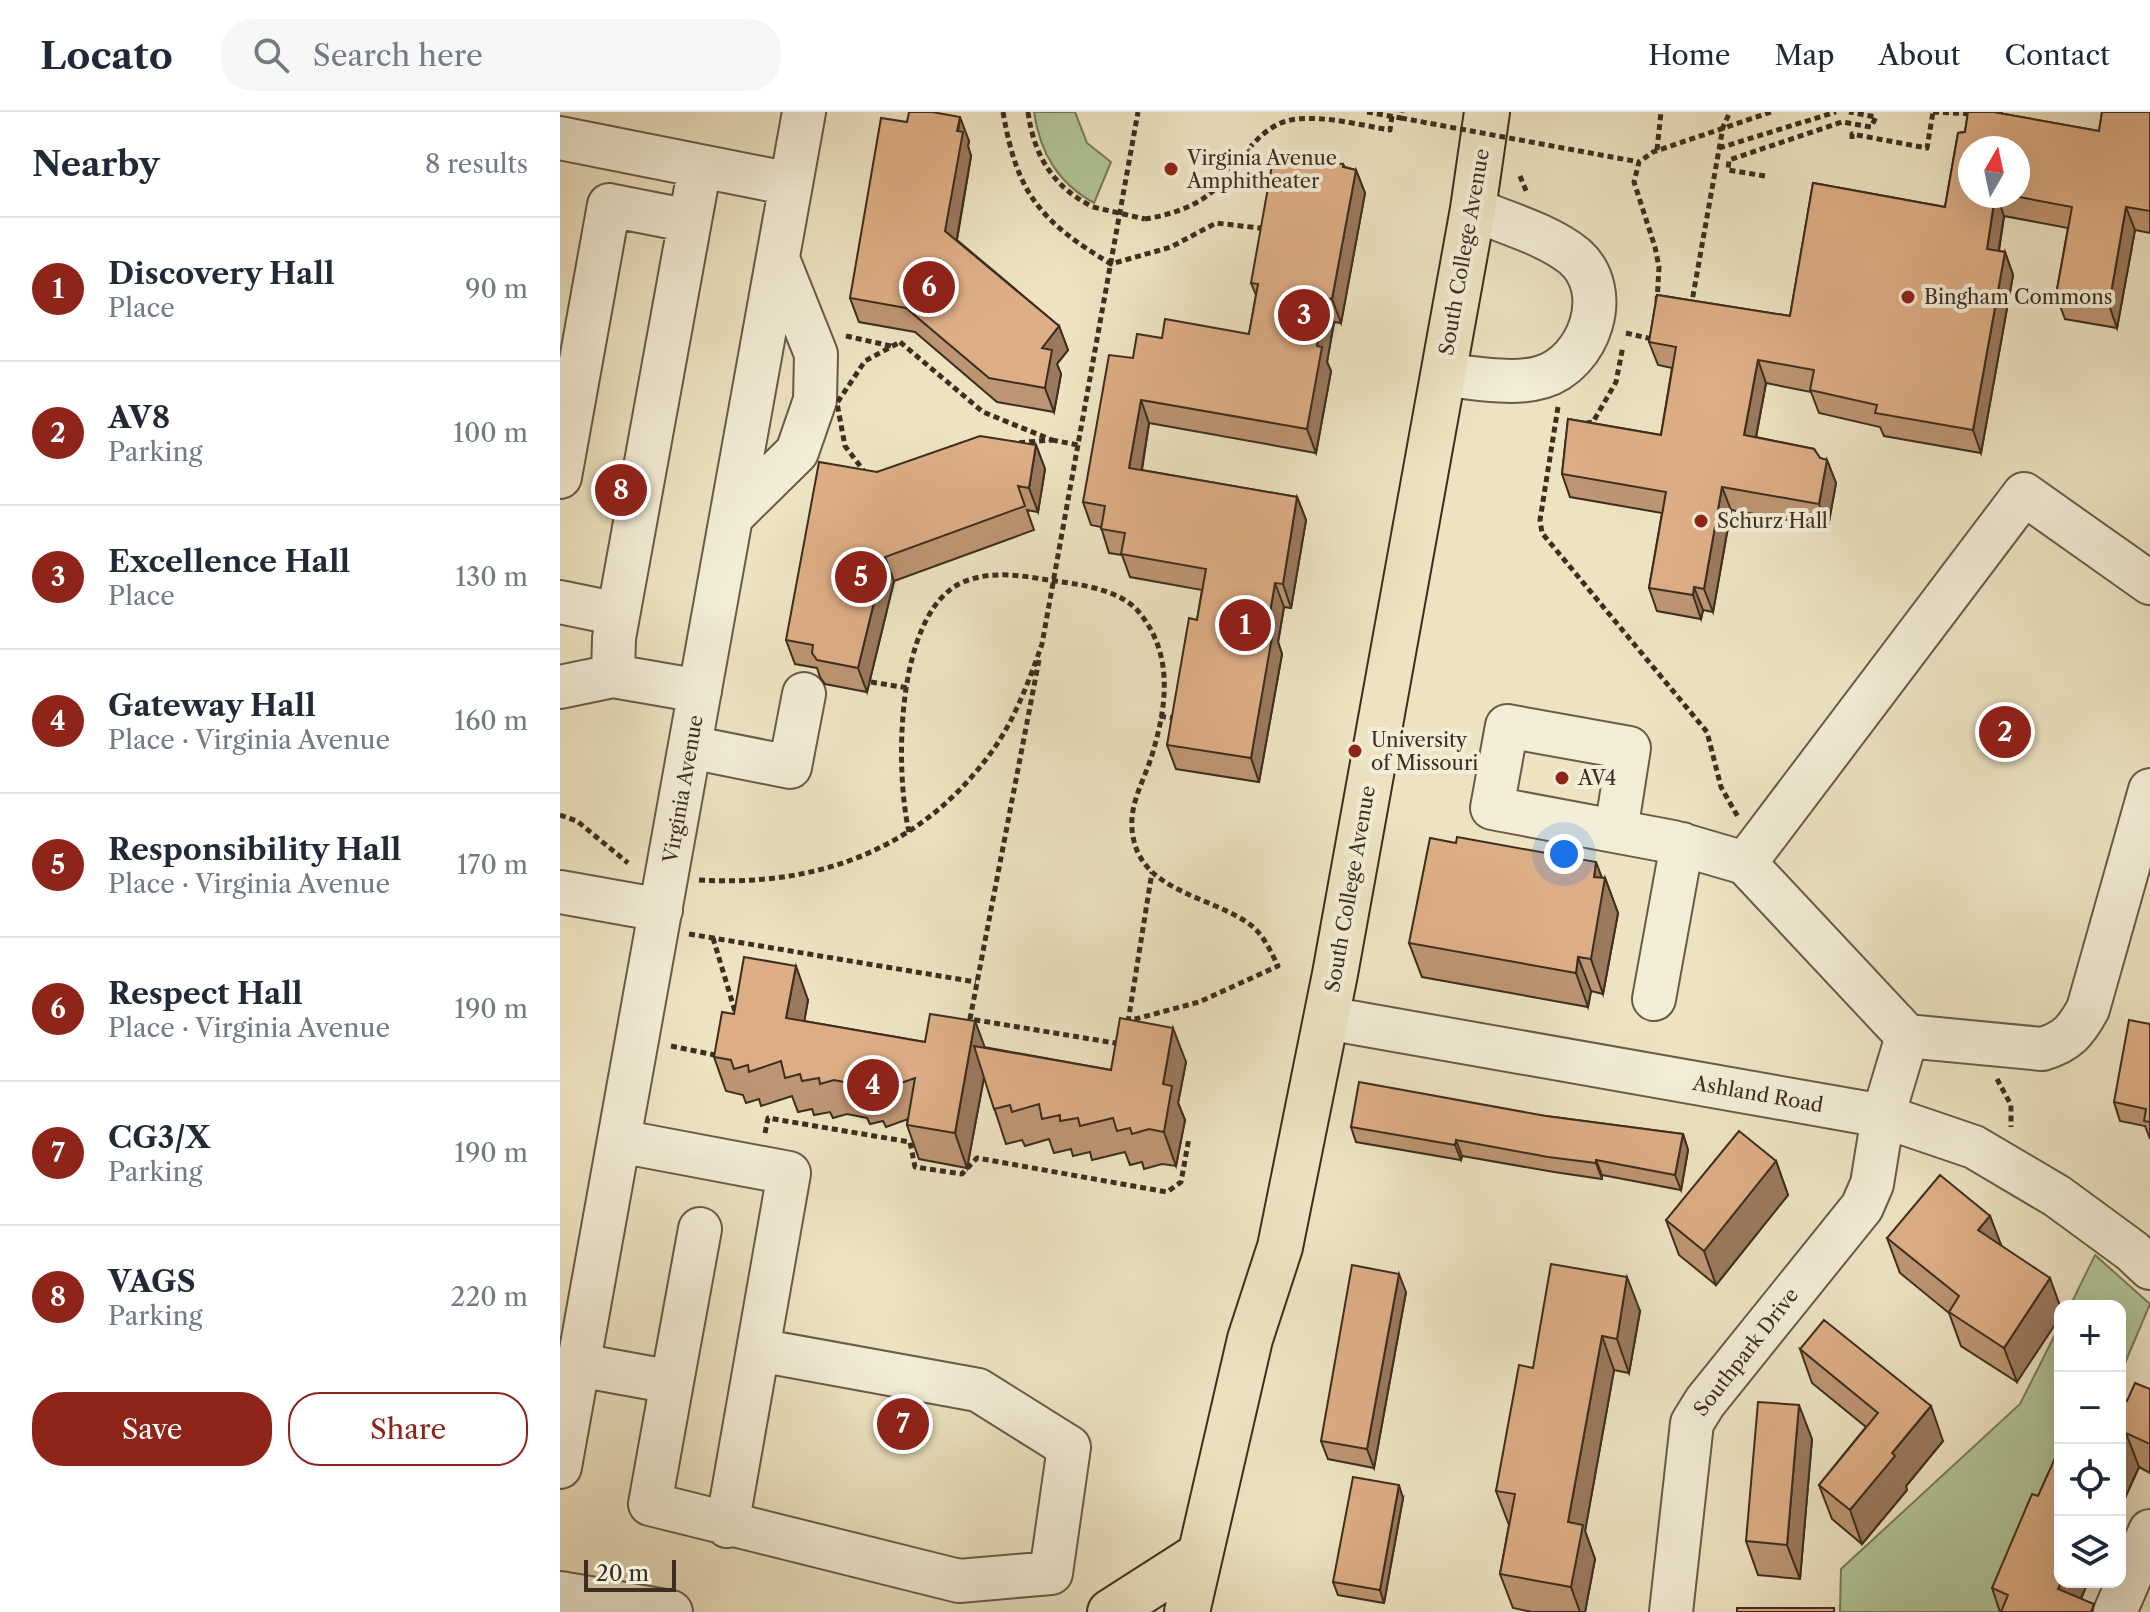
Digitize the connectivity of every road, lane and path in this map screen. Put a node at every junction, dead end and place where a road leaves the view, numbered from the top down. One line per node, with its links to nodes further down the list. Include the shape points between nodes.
1 (804, 112): 26 (street, Virginia Avenue)
2 (1003, 112): 31 (path, via 1010,158 1045,218)
3 (1028, 112): 17 (path, bridge, via 1044,164 1074,198 1145,219 1175,212 1213,191 1276,124 1320,119 1390,130)
4 (1138, 112): 31 (path)
5 (1367, 112): 17 (path)
6 (1487, 112): 27 (main road, South College Avenue)
7 (1661, 112): 22 (path)
8 (1730, 112): 18 (path)
9 (1771, 112): 15 (path)
10 (1836, 112): 21 (path)
11 (1849, 112): 25 (path, via 1876,117 1871,127 1842,122 1729,160 1728,170)
12 (1933, 112): 13 (path); 20 (path, via 1927,148 1852,134)
13 (1988, 112): 14 (path)
14 (2003, 112)
15 (1763, 113): 18 (path)
16 (1401, 115): 17 (path); 23 (path, bridge)
17 (1392, 116)
18 (1723, 127): 21 (path); 22 (path)
19 (560, 138): 24 (street)
20 (1852, 139)
21 (1719, 148): 33 (path)
22 (1657, 150): 23 (path)
23 (1639, 162): 32 (path, via 1634,182 1659,267)
24 (700, 166): 26 (street); 28 (street)
25 (1765, 176)
26 (791, 184): 30 (street, Virginia Avenue)
27 (1473, 209): 39 (main road, South College Avenue); 39 (street, via 1575,257 1595,302 1591,327 1580,349 1543,377)
28 (690, 221): 46 (street, via 609,205); 51 (street)
29 (1280, 231): 31 (path, via 1216,223 1171,247)
30 (778, 258): 47 (street, Virginia Avenue); 47 (street, via 816,354 815,400 797,452)
31 (1111, 264): 45 (path)
32 (1657, 308)
33 (1689, 314)
34 (1654, 324): 36 (path, via 1652,339)
35 (1617, 332): 36 (path)
36 (1625, 333): 41 (path, via 1616,382 1593,422)
37 (835, 334): 38 (path)
38 (892, 346): 44 (path, via 900,342 983,412); 44 (path, via 865,361 837,403 845,446 873,483 978,446)
39 (1444, 375): 76 (main road, South College Avenue)
40 (1559, 396): 43 (path)
41 (1581, 423)
42 (1569, 425): 43 (path)
43 (1557, 426): 67 (path, via 1542,533 1707,732 1728,803)
44 (1052, 440): 45 (path)
45 (1078, 445): 48 (path)
46 (560, 477)
47 (732, 516): 57 (street, Virginia Avenue)
48 (1054, 581): 52 (path); 56 (path, via 1008,573 959,584 942,597 920,631); 59 (path, via 1120,598 1149,625 1165,664)
49 (2150, 583): 67 (street, via 2024,494)
50 (560, 602): 51 (street)
51 (618, 614): 53 (street)
52 (1042, 644): 65 (path, via 1026,687 989,755); 74 (path)
53 (613, 676): 55 (street); 57 (street)
54 (871, 682): 56 (path)
55 (560, 687)
56 (908, 688): 65 (path, via 901,799)
57 (700, 691): 61 (street, Virginia Avenue)
58 (804, 694): 61 (street, via 790,767)
59 (1160, 716): 60 (path); 69 (path, via 1131,819 1141,860)
60 (1190, 721)
61 (690, 747): 72 (street, Virginia Avenue)
62 (2150, 790): 80 (street, via 2088,1009 2077,1030 2062,1043 2042,1049)
63 (560, 815): 68 (path, via 577,821)
64 (1616, 831): 66 (street)
65 (909, 832): 70 (path, via 801,877)
66 (1682, 844): 67 (street); 75 (street)
67 (1752, 854): 79 (street)
68 (628, 863)
69 (1152, 872): 77 (path); 77 (path, via 1254,928 1278,966 1199,1002)
70 (696, 880)
71 (560, 892): 72 (street)
72 (674, 922): 73 (path); 86 (street, Virginia Avenue)
73 (713, 938): 74 (path); 78 (path)
74 (976, 982): 77 (path, via 970,1019 1123,1045)
75 (1654, 999)
76 (1327, 1018): 83 (street, Ashland Road); 96 (main road, South College Avenue, via 1280,1247 1250,1339)
77 (1128, 1021)
78 (738, 1023)
79 (1907, 1036): 80 (street); 83 (street, Southpark Drive)
80 (1965, 1041): 84 (path, via 1990,1066 2011,1105)
81 (667, 1045): 82 (path)
82 (727, 1057)
83 (1883, 1116): 89 (street, Ashland Road, via 1974,1147 2057,1196); 101 (street, Southpark Drive, via 1872,1184 1862,1207 1692,1423)
84 (2011, 1127)
85 (1189, 1138): 87 (path, via 1181,1182 1167,1192 977,1158 962,1174 915,1167 910,1142 768,1118)
86 (619, 1141): 90 (street, via 789,1173); 91 (street, Virginia Avenue)
87 (764, 1142)
88 (700, 1229): 92 (street)
89 (2150, 1268)
90 (758, 1350): 94 (street); 94 (street, via 978,1390 1069,1447 1051,1573 959,1581)
91 (579, 1365): 92 (street); 93 (street, Virginia Avenue)
92 (672, 1382): 94 (street, via 650,1504)
93 (560, 1467)
94 (727, 1526)
95 (2150, 1531): 102 (street)
96 (1199, 1555): 99 (main road); 100 (main road, South College Avenue)
97 (560, 1593): 98 (street)
98 (671, 1612)
99 (1110, 1612)
100 (1187, 1612)
101 (1671, 1612)
102 (2115, 1612)

